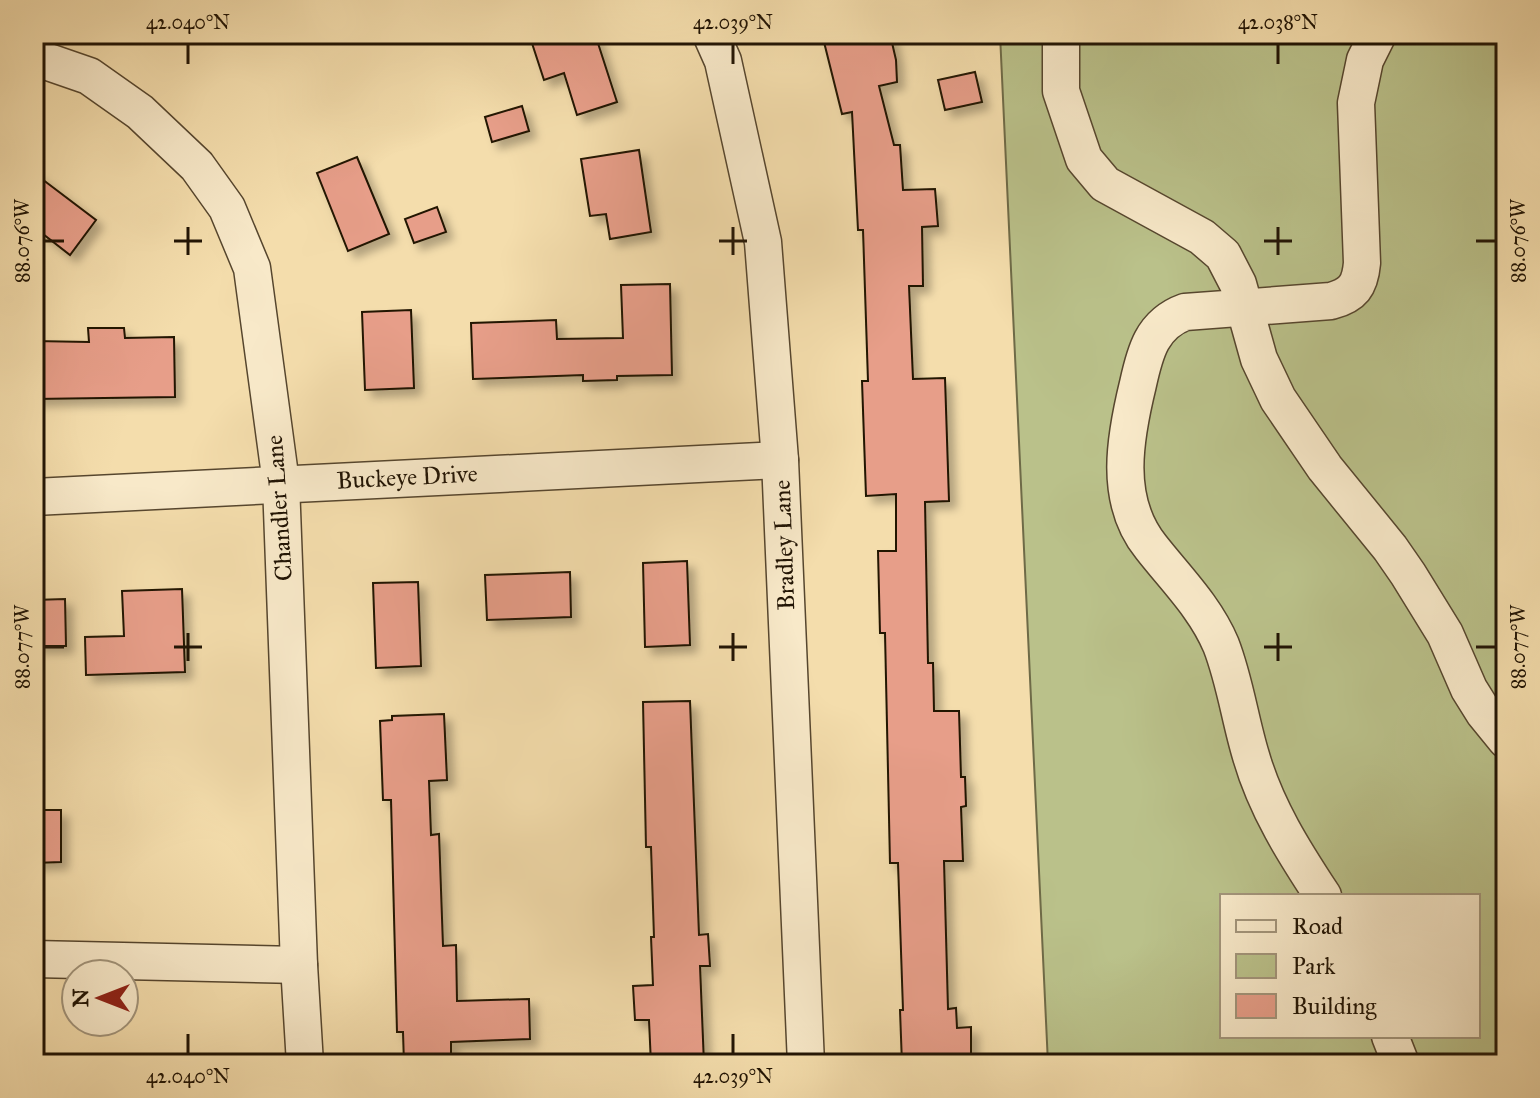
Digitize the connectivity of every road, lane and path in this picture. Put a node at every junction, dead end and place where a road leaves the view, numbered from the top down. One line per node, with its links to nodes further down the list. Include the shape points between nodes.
1 (711, 34): 6 (street, Bradley Lane, via 723,61 763,242)
2 (1061, 34): 5 (street, via 1061,91 1090,169 1117,191 1215,246 1230,265)
3 (1378, 34): 5 (street, via 1357,90 1362,263 1356,288 1331,301)
4 (34, 57): 7 (street, Chandler Lane, via 89,76 140,112 197,166 227,208 252,268)
5 (1245, 309): 9 (street, via 1259,359 1278,399 1408,574 1445,634 1469,689); 10 (street, via 1185,312 1157,331 1144,358 1128,427 1126,487 1142,536 1215,633 1263,790)
6 (780, 460): 7 (street, Buckeye Drive); 15 (street, Bradley Lane)
7 (281, 483): 8 (street, Buckeye Drive); 12 (street, Chandler Lane)
8 (34, 497)
9 (1506, 740)
10 (1322, 894)
11 (34, 959): 12 (street)
12 (299, 965): 14 (street, Chandler Lane)
13 (1391, 1038): 16 (street)
14 (305, 1064)
15 (806, 1064)
16 (1401, 1064)

